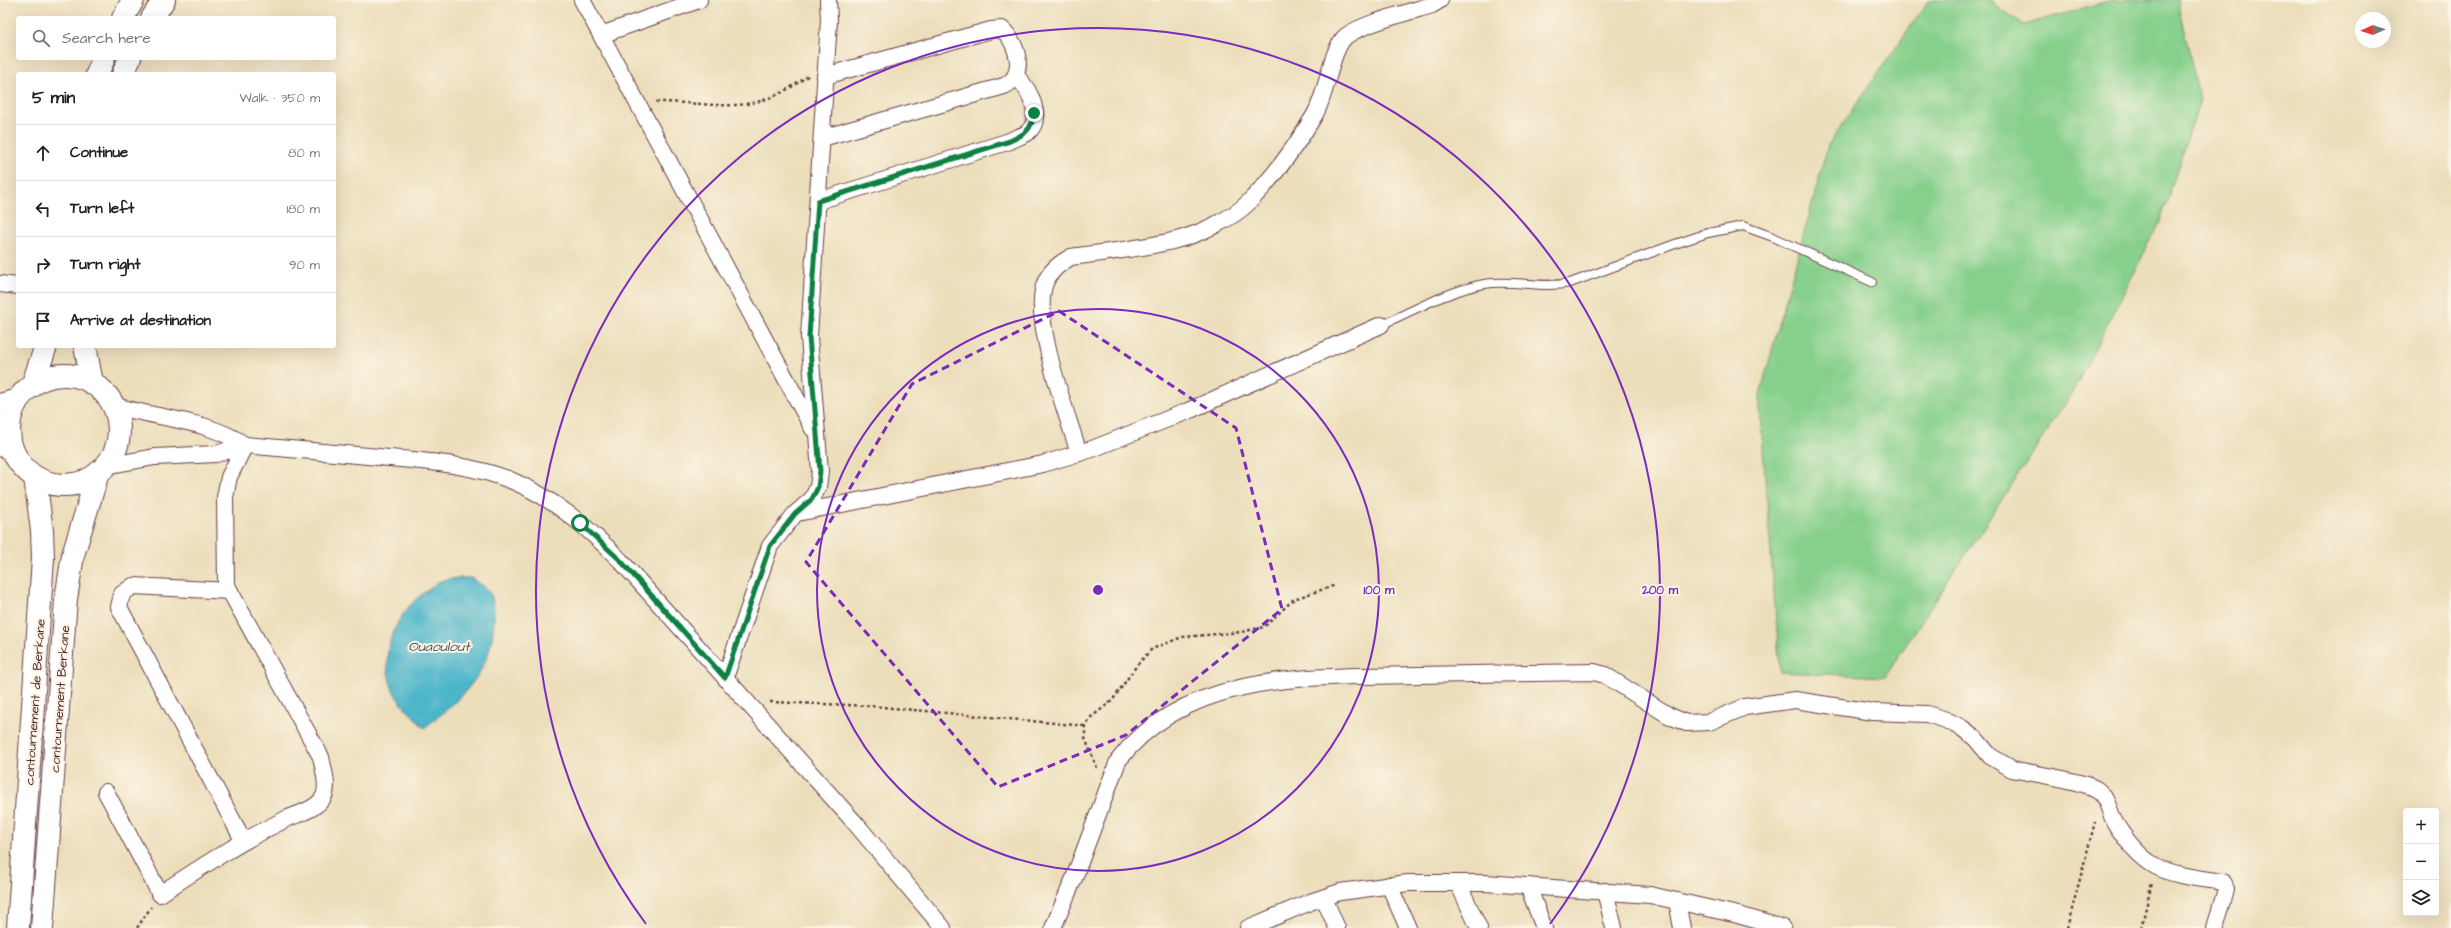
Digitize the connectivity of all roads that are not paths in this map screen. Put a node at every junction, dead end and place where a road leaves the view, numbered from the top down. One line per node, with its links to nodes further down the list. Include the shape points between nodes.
1 (133, 0): 7 (highway)
2 (164, 0): 8 (highway)
3 (582, 0): 9 (street)
4 (699, 0): 9 (street)
5 (828, 0): 12 (street)
6 (1440, 0): 31 (street, via 1432,5 1367,25 1344,37 1336,52 1324,95 1314,116 1285,158 1247,204 1212,226 1177,240 1071,257 1057,264 1042,290 1044,324 1052,362)
7 (124, 16)
8 (153, 16)
9 (601, 35): 28 (street)
10 (103, 60): 13 (highway)
11 (129, 60): 14 (highway)
12 (825, 69): 15 (street, via 1002,29 1012,40); 16 (street)
13 (98, 72)
14 (124, 72)
15 (1017, 77): 16 (street, via 1012,83 1004,86); 17 (street, via 1026,85 1034,106 1032,127 1027,132 1010,141)
16 (822, 138): 17 (street)
17 (818, 201): 28 (street, via 809,337)
18 (1872, 282): 21 (lane, via 1743,226 1708,233 1570,283 1554,286 1512,283 1479,286 1444,297)
19 (0, 284): 20 (street)
20 (16, 286)
21 (1381, 325): 31 (street, via 1188,411)
22 (45, 348): 25 (highway)
23 (85, 348): 24 (highway)
24 (92, 383): 25 (highway, via 80,377 61,375 43,379); 27 (highway, via 104,392)
25 (26, 391): 26 (street); 30 (highway, via 11,417)
26 (0, 402)
27 (113, 405): 29 (street, via 218,430); 32 (highway, via 117,417 117,443)
28 (816, 434): 34 (street, via 820,471 818,487 812,499)
29 (245, 445): 32 (street, via 216,454 155,457); 35 (street, via 229,477 225,497 226,584); 36 (street, via 437,462 491,473 515,482 556,504 600,540)
30 (7, 450): 33 (highway)
31 (1080, 453): 34 (street, via 1043,464)
32 (102, 470): 33 (highway, via 87,480 61,485); 46 (highway, contournement Berkane, via 78,533 67,592)
33 (36, 477): 45 (highway, contournement de Berkane, via 42,531 43,572)
34 (795, 514): 36 (street, via 770,546)
35 (230, 591): 38 (street, via 318,752 326,787 324,796 317,804); 38 (street, via 133,586 122,594 119,607)
36 (725, 678): 47 (street, via 856,824)
37 (106, 792): 38 (street, via 160,894)
38 (243, 840)
39 (1458, 883): 40 (street); 41 (street); 52 (street)
40 (1389, 885): 43 (street, via 1340,892); 51 (street)
41 (1528, 886): 42 (street); 53 (street)
42 (1604, 891): 44 (street, via 1650,895); 54 (street)
43 (1324, 898): 49 (street); 50 (street)
44 (1677, 901): 55 (street); 56 (street)
45 (18, 928)
46 (42, 928)
47 (942, 928)
48 (1052, 928): 57 (street, via 1074,878 1118,761 1129,745 1142,734 1170,714 1200,699 1261,684 1311,677 1594,672 1686,723 1709,722 1745,707 1795,700 1873,712 1927,714 1946,720 1962,728 2000,764 2095,789 2102,795 2114,821 2130,845 2140,857 2157,867 2179,876 2222,882 2226,889)
49 (1248, 928)
50 (1337, 928)
51 (1408, 928)
52 (1479, 928)
53 (1544, 928)
54 (1614, 928)
55 (1682, 928)
56 (1783, 928)
57 (2215, 928)

